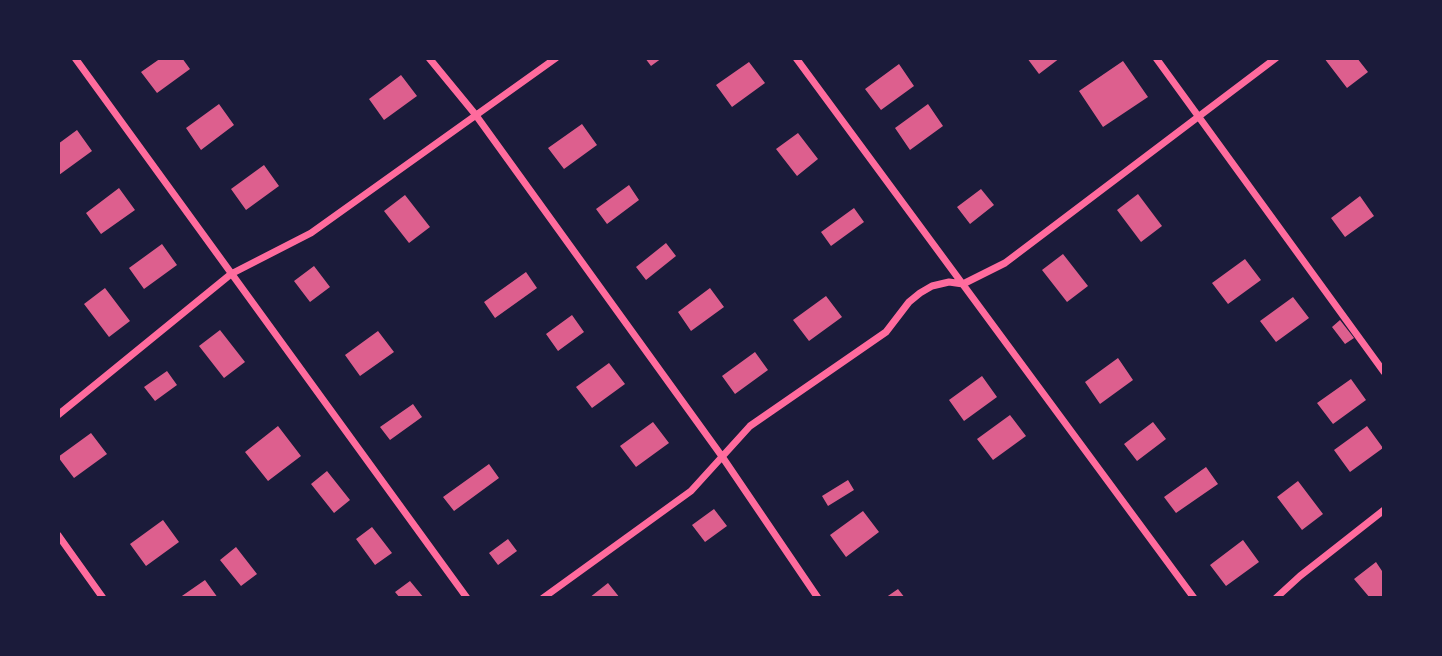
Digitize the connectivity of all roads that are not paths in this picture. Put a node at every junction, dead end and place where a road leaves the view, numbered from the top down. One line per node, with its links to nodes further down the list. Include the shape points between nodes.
1 (75, 58): 9 (street)
2 (429, 58): 7 (street)
3 (556, 58): 7 (street)
4 (796, 58): 10 (street)
5 (1156, 58): 8 (street)
6 (1276, 58): 8 (street)
7 (475, 114): 9 (street, via 311,233); 13 (street)
8 (1198, 114): 10 (street, via 1005,263); 11 (street)
9 (231, 274): 12 (street); 17 (street)
10 (963, 284): 13 (street, via 949,282 920,293 886,332 750,426); 20 (street)
11 (1384, 372)
12 (58, 415)
13 (721, 455): 18 (street, via 691,491); 19 (street)
14 (1384, 510): 21 (street)
15 (58, 535): 16 (street)
16 (103, 598)
17 (467, 598)
18 (543, 598)
19 (818, 598)
20 (1194, 598)
21 (1276, 598)

